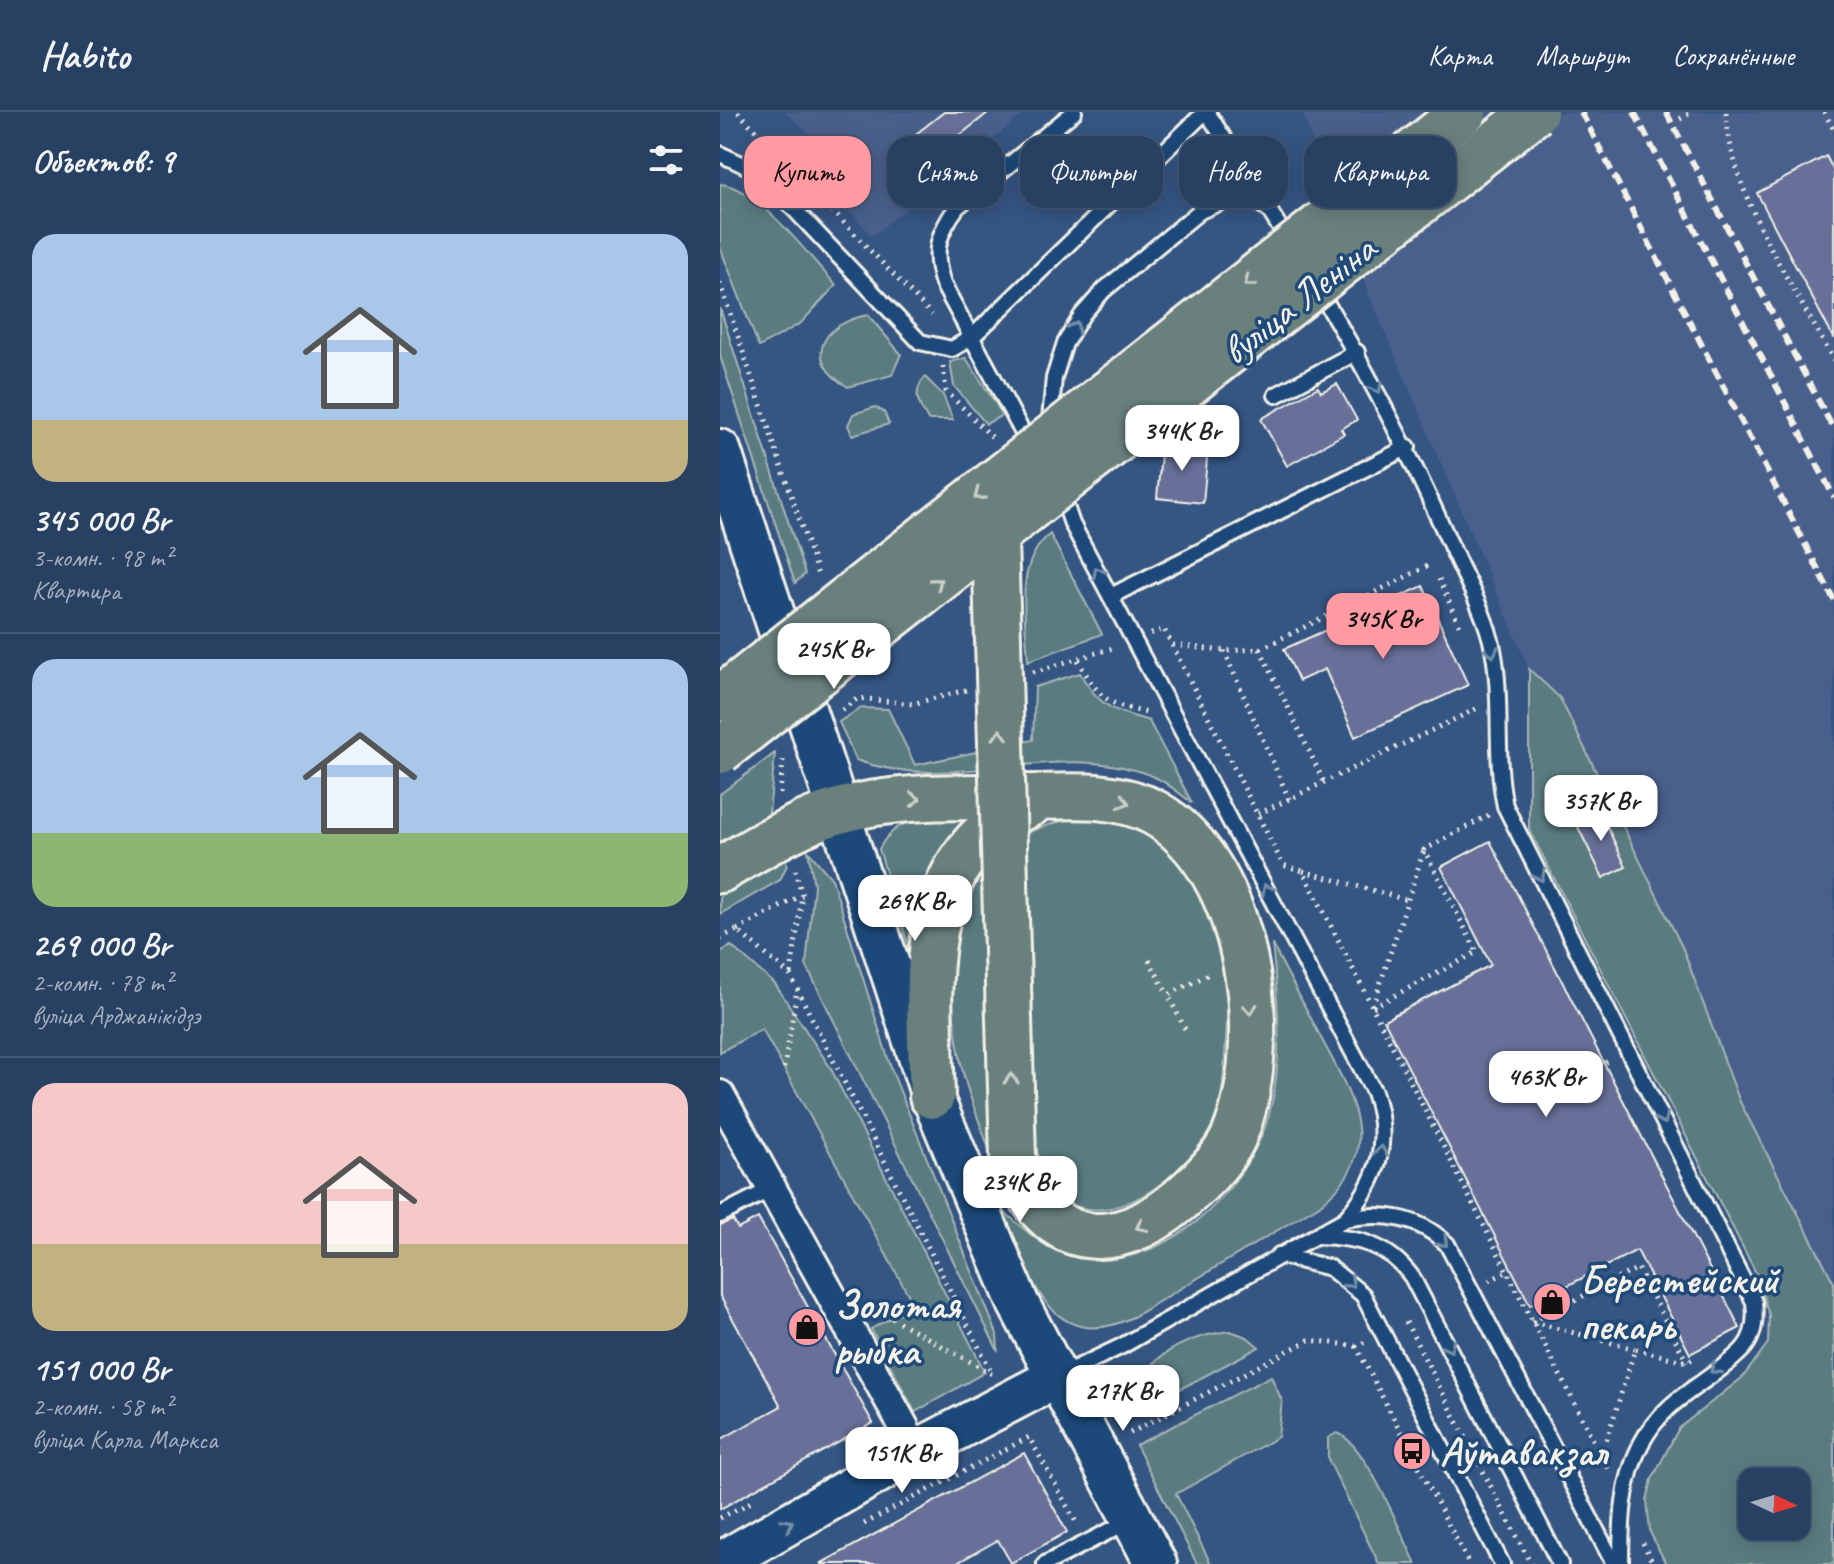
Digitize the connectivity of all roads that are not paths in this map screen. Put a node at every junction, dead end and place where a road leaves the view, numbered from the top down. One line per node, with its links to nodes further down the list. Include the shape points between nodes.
1 (1074, 112): 7 (lane, via 957,207 944,225 936,265)
2 (1206, 112): 6 (lane); 7 (lane)
3 (1464, 112): 15 (main road, вуліца Леніна, one-way to 15, bridge)
4 (1535, 112): 13 (main road, вуліца Леніна, bridge)
5 (720, 154): 7 (lane, via 759,172 920,342 952,349)
6 (1269, 210): 8 (lane); 12 (lane, one-way to 6, via 1049,448 1050,412 1065,343 1082,315 1104,290 1215,201 1244,198)
7 (971, 338): 12 (lane)
8 (1357, 352): 9 (lane); 10 (lane, one-way to 10)
9 (1276, 395)
10 (1408, 447): 14 (lane); 36 (lane, one-way to 36, via 1492,647 1505,806 1754,1302 1752,1332 1743,1349 1676,1399 1652,1427 1634,1461 1623,1503)
11 (720, 450): 18 (main road)
12 (1072, 524): 14 (lane, one-way to 12)
13 (995, 538): 16 (main road, вуліца Леніна, one-way to 13, bridge); 17 (main road, one-way to 13, bridge, via 1121,799 1155,813 1204,857 1222,889 1243,955 1251,1053 1247,1095 1233,1138 1178,1202 1135,1231 1089,1235 1065,1229 1031,1199 1013,1157)
14 (1111, 596): 24 (lane, one-way to 14, via 1366,1193 1381,1156 1382,1119 1374,1092)
15 (720, 699)
16 (720, 751)
17 (1047, 797): 18 (main road, one-way to 17, via 915,798); 21 (main road, via 1013,812 983,837 958,866 938,906 931,956)
18 (838, 811): 19 (main road, via 784,832); 21 (main road)
19 (720, 870)
20 (720, 1095): 22 (street)
21 (932, 1096): 27 (main road, via 1018,1303)
22 (773, 1188): 23 (lane); 28 (street, via 904,1427)
23 (720, 1215)
24 (1345, 1219): 25 (lane); 35 (lane, one-way to 35, via 1405,1219 1447,1244)
25 (1315, 1236): 26 (lane); 34 (lane, one-way to 34, via 1354,1238 1381,1248 1412,1277)
26 (1279, 1255): 27 (lane, via 1122,1346); 33 (lane, one-way to 33, via 1330,1268 1363,1295)
27 (1057, 1377): 28 (main road); 29 (main road)
28 (912, 1453): 30 (main road, one-way to 28)
29 (1133, 1519): 31 (lane); 32 (main road)
30 (720, 1563)
31 (1045, 1564)
32 (1156, 1564)
33 (1502, 1564)
34 (1560, 1564)
35 (1614, 1564)
36 (1621, 1564)

